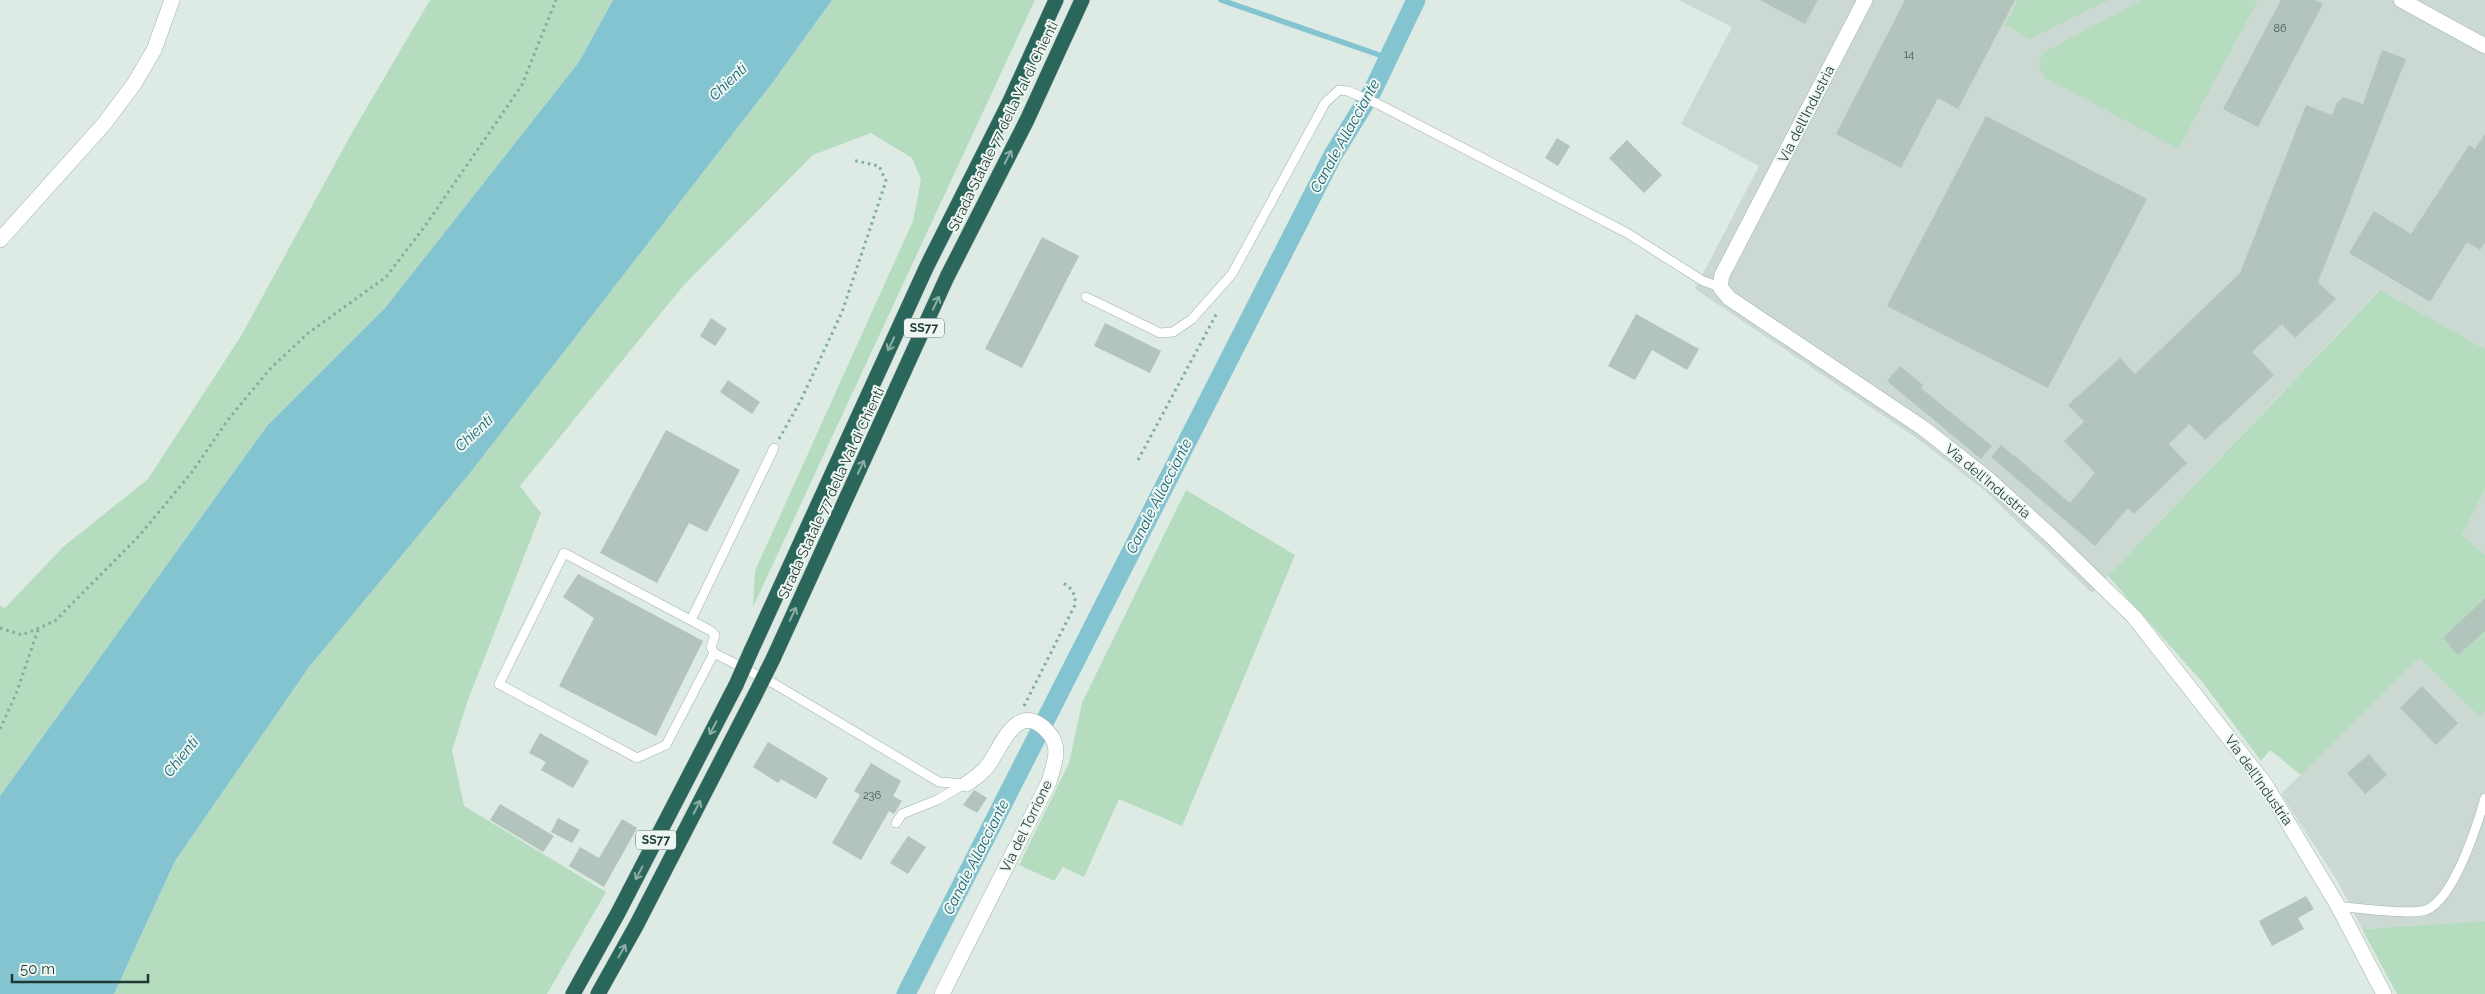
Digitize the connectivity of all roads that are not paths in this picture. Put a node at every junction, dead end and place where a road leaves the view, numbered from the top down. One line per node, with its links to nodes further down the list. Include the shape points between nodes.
1 (172, 0): 7 (street, via 154,50 134,84 104,124)
2 (1056, 0): 17 (highway, Strada Statale 77 della Val di Chienti / SS77, one-way to 17, bridge, via 1010,101 927,266 736,685)
3 (1082, 0): 18 (highway, Strada Statale 77 della Val di Chienti / SS77, one-way to 3, bridge, via 773,659 947,277 1027,120)
4 (1865, 0): 8 (street, Via dell'Industria, via 1722,275)
5 (2401, 0): 6 (street)
6 (2485, 46)
7 (0, 240)
8 (1720, 287): 9 (lane, via 1703,281 1619,229 1378,104 1339,90 1325,103 1245,255 1192,319 1173,332 1160,333); 16 (street, Via dell'Industria, via 1729,298 1923,428 1988,479 2134,617 2265,784)
9 (1086, 297)
10 (774, 448): 11 (lane)
11 (691, 620): 12 (lane, via 715,635 711,647); 12 (lane, via 564,553 499,684 637,758 666,746)
12 (714, 653): 13 (lane, via 773,683 940,782)
13 (966, 784): 15 (lane, via 902,814); 19 (street, Via del Torrione, via 989,764 1009,729 1023,722 1042,726 1055,743 1056,753 1049,782)
14 (2485, 798): 16 (lane, via 2473,839 2437,904 2424,911)
15 (896, 823)
16 (2338, 906): 20 (street, Via dell'Industria)
17 (573, 994)
18 (598, 994)
19 (942, 994)
20 (2384, 994)

